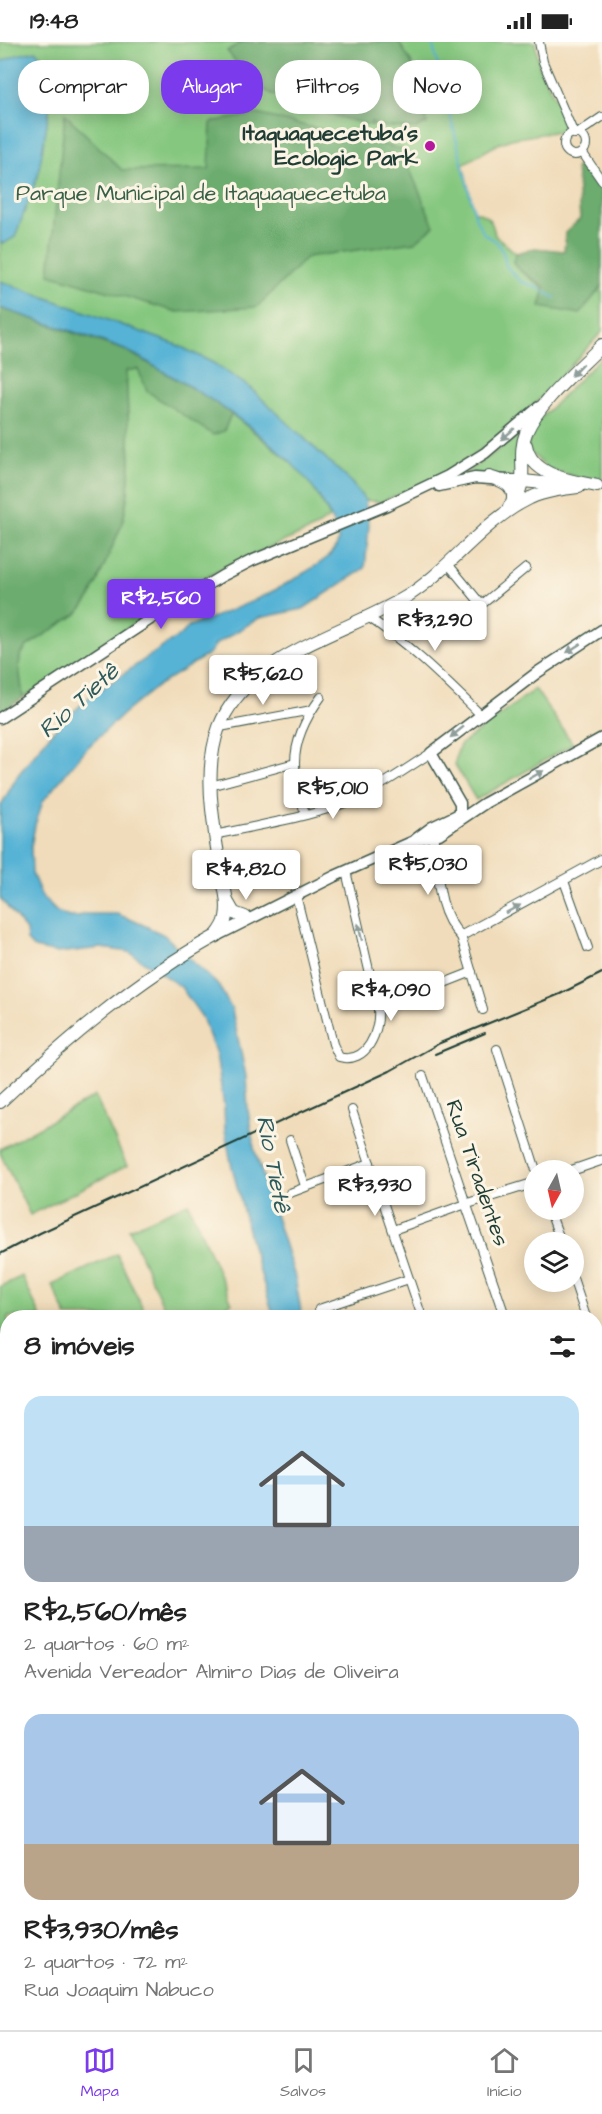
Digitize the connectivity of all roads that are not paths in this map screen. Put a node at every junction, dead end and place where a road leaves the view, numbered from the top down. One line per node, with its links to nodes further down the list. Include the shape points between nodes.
1 (539, 42): 3 (street, via 547,72)
2 (602, 117): 3 (street)
3 (576, 134): 4 (street, via 585,140); 4 (street, via 565,140 566,150 572,155)
4 (582, 152): 5 (street)
5 (602, 182)
6 (602, 345): 7 (main road, one-way to 7)
7 (552, 395): 8 (main road); 13 (main road, one-way to 13, via 485,453)
8 (525, 435): 10 (main road); 11 (main road, via 536,466 562,477)
9 (489, 477): 10 (main road); 13 (main road); 14 (main road, via 511,487)
10 (523, 480): 12 (main road); 14 (main road)
11 (600, 485): 12 (main road)
12 (579, 487): 15 (main road, via 536,496)
13 (418, 491): 25 (main road, via 222,576)
14 (512, 504): 15 (main road)
15 (496, 521): 16 (main road)
16 (448, 564): 18 (street); 19 (main road, via 405,597)
17 (526, 568): 18 (street)
18 (481, 604): 20 (street)
19 (368, 616): 24 (street, via 420,656); 26 (main road, via 274,663 244,690)
20 (456, 625)
21 (602, 630): 24 (main road, one-way to 24)
22 (321, 697): 23 (street)
23 (312, 710): 26 (street); 29 (street, via 300,734)
24 (480, 714): 28 (main road, one-way to 28)
25 (0, 718)
26 (220, 727): 30 (main road, via 212,754)
27 (598, 741): 32 (main road, one-way to 27)
28 (431, 753): 31 (main road); 33 (street, via 360,797)
29 (295, 763): 30 (street); 33 (street)
30 (210, 786): 35 (main road)
31 (460, 803): 32 (main road); 34 (main road, via 460,812)
32 (485, 803): 36 (main road)
33 (304, 815): 35 (street)
34 (452, 818): 36 (main road); 37 (main road)
35 (214, 835): 42 (main road)
36 (433, 837): 37 (main road); 47 (street, via 445,911)
37 (414, 841): 39 (main road)
38 (602, 859): 40 (street)
39 (346, 872): 41 (main road); 51 (street, one-way to 39)
40 (564, 881): 47 (street, one-way to 40); 49 (street)
41 (296, 895): 43 (main road); 51 (street, via 339,1057 348,1059 370,1046 378,1027)
42 (226, 899): 44 (main road, via 234,913); 45 (main road)
43 (276, 905): 44 (main road); 46 (main road)
44 (245, 917): 45 (main road)
45 (225, 924): 46 (main road); 48 (main road)
46 (216, 936): 48 (main road)
47 (461, 936): 50 (street)
48 (201, 945): 55 (main road, via 71,1037)
49 (588, 948)
50 (472, 972): 51 (street); 52 (street)
51 (378, 1009)
52 (483, 1010)
53 (497, 1049): 58 (street)
54 (423, 1076): 65 (street, Rua Tiradentes)
55 (2, 1100)
56 (352, 1110): 60 (street)
57 (290, 1140): 62 (street)
58 (533, 1160)
59 (602, 1161): 61 (street)
60 (370, 1163): 62 (street); 66 (street)
61 (584, 1167)
62 (305, 1186): 64 (street)
63 (524, 1186): 65 (street)
64 (290, 1193)
65 (466, 1204): 66 (street); 71 (street, Rua Tiradentes)
66 (393, 1230): 67 (street)
67 (409, 1279): 69 (street); 70 (street)
68 (578, 1292): 72 (street)
69 (319, 1309)
70 (420, 1310)
71 (503, 1310)
72 (584, 1310)

